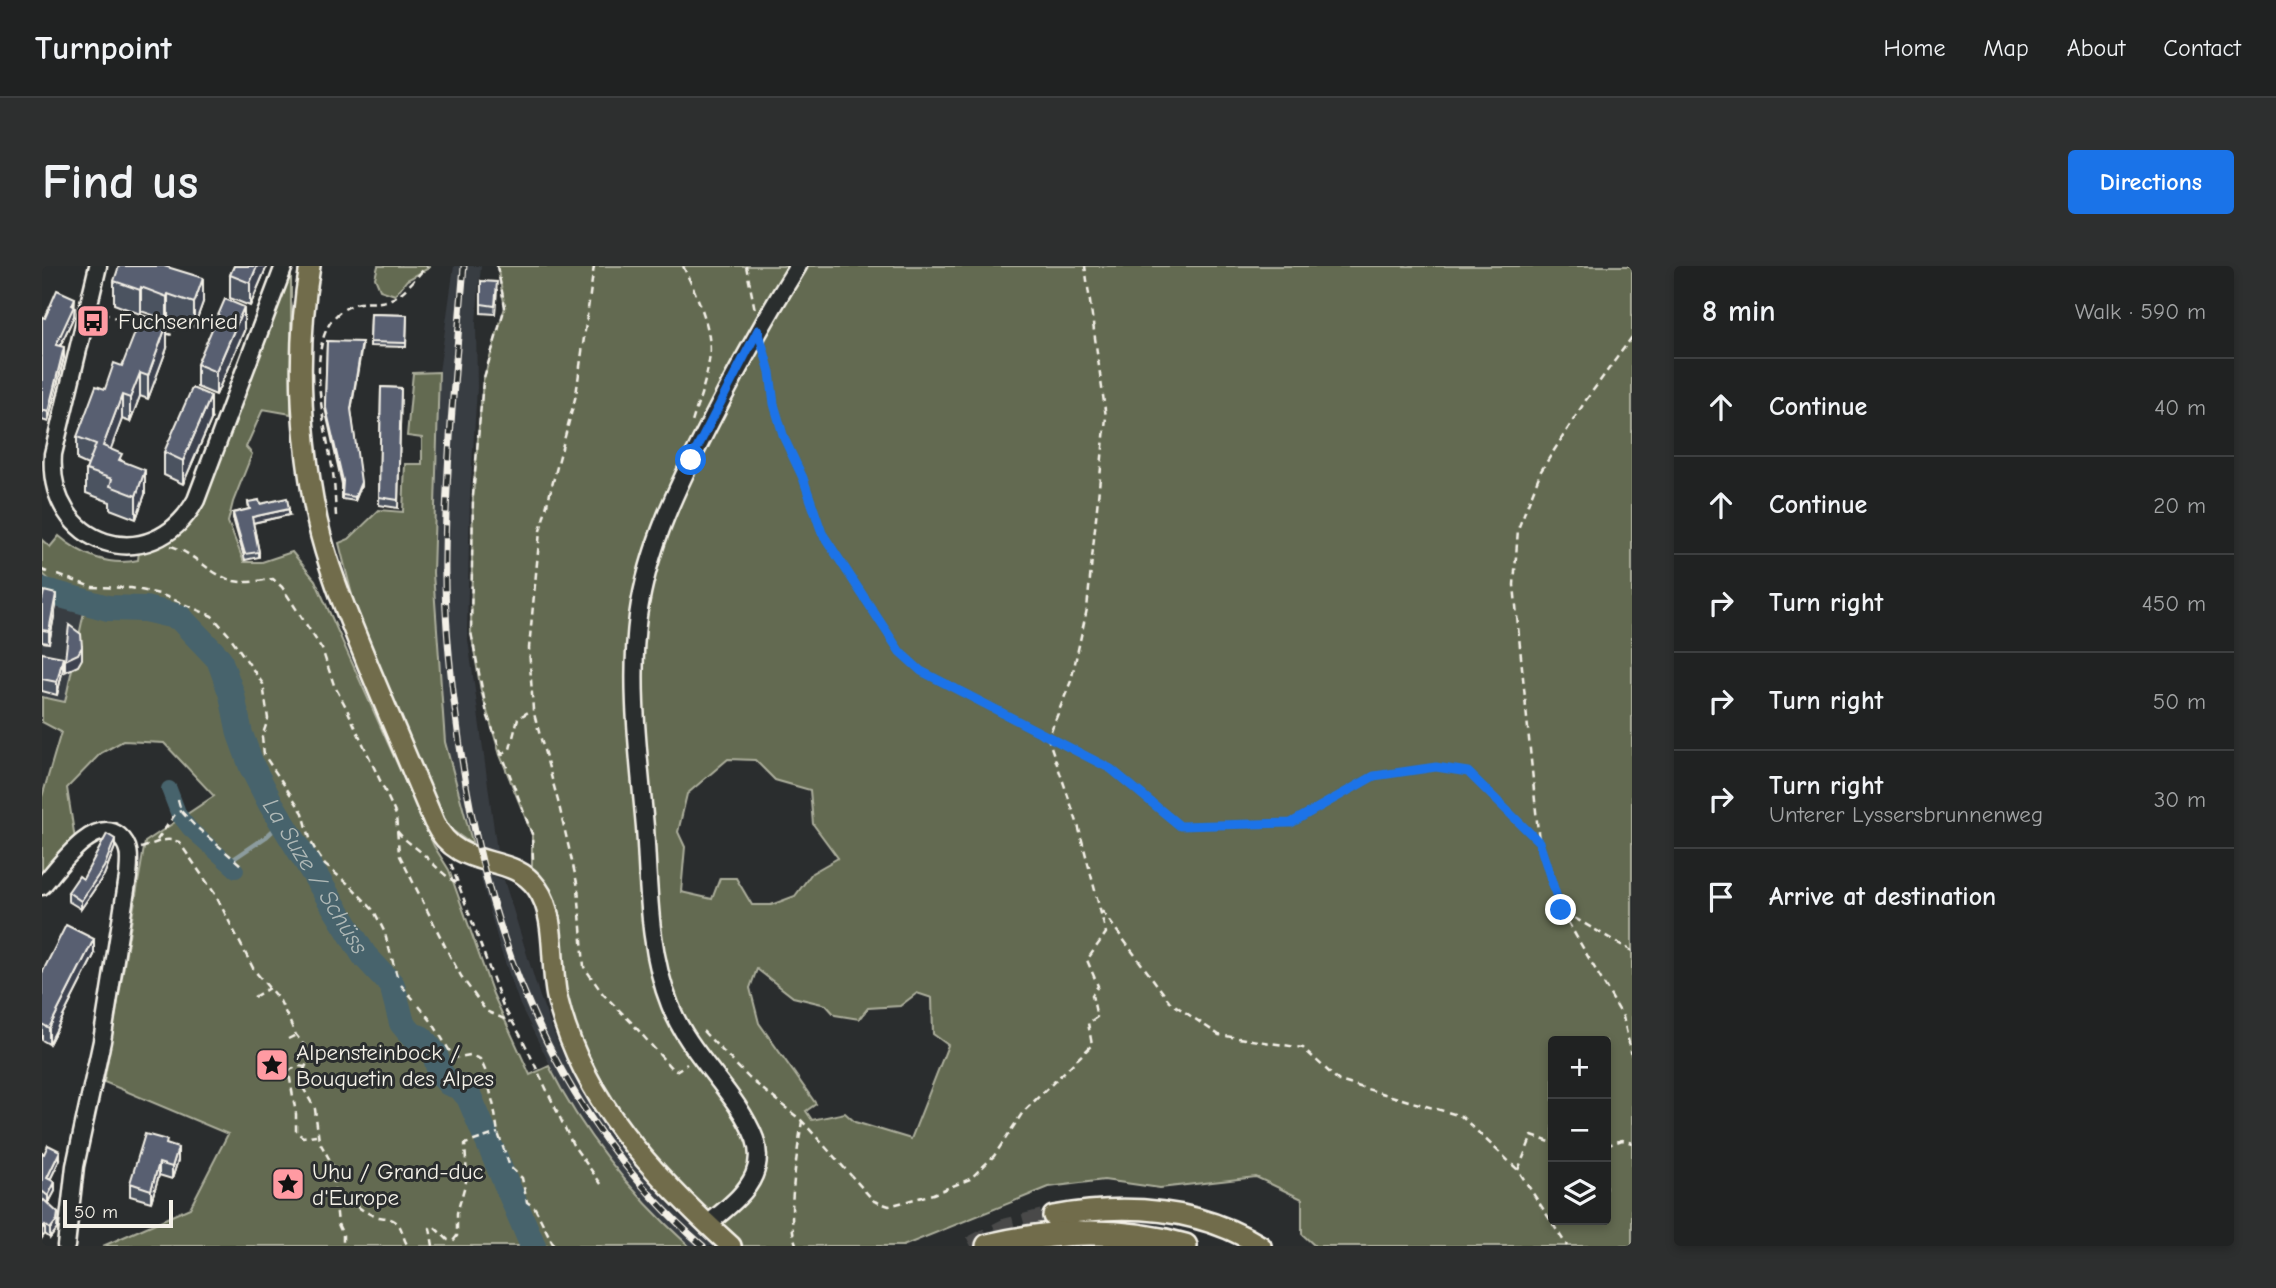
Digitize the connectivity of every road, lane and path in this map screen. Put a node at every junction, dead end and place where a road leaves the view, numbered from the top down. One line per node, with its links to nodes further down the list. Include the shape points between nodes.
1 (98, 266): 11 (street)
2 (284, 266): 11 (street, via 196,500 172,530 151,542 113,544 81,530 65,512 53,479 54,454)
3 (310, 266): 35 (main road, via 301,334 301,414 318,522 337,587 439,834 460,853 514,870)
4 (427, 266): 20 (path, via 393,299 362,301 340,312 324,335 321,410 334,475)
5 (497, 266): 27 (path, via 505,307 483,381 473,496 471,632 481,691)
6 (594, 266): 25 (path, via 576,395 540,531 529,648)
7 (683, 266): 19 (path, via 704,315 709,344 709,361 688,435)
8 (746, 266): 16 (path)
9 (798, 266): 16 (street)
10 (1085, 266): 26 (path, via 1106,417 1087,609 1071,681)
11 (89, 308): 13 (path)
12 (127, 310): 13 (path)
13 (123, 320): 15 (path)
14 (177, 322): 17 (path, via 172,335)
15 (141, 327)
16 (758, 330): 19 (street); 26 (path, via 784,438 822,533 900,652 921,671)
17 (162, 332)
18 (1632, 337): 32 (path, via 1541,471 1518,529 1514,585)
19 (691, 460): 50 (street, via 653,548 638,615 634,676 656,952 669,1004)
20 (336, 516)
21 (169, 546): 30 (path, via 232,580 273,579 282,587 322,649 334,685 390,800)
22 (42, 570): 23 (path)
23 (47, 572)
24 (58, 575): 40 (path, via 92,587 160,594 212,616 229,635 263,684 268,719 262,737 264,755 303,813 311,842 325,865 374,911)
25 (533, 710): 27 (path, via 518,718 510,749); 50 (path, via 578,887 584,967 672,1069 676,1071)
26 (1048, 738): 32 (path, via 1111,769 1180,826 1291,823 1374,776 1436,767 1468,772); 37 (path)
27 (500, 755): 35 (path, via 532,834)
28 (178, 800): 29 (path)
29 (181, 811): 31 (path); 34 (path)
30 (397, 831): 46 (path, via 458,884); 46 (path, via 399,854 461,976 486,1012)
31 (156, 841): 33 (path); 42 (path, via 170,839 182,845)
32 (1539, 842): 38 (path)
33 (147, 847)
34 (241, 864)
35 (532, 882): 65 (main road, via 547,911 557,998 592,1087 636,1149)
36 (42, 886): 66 (street, via 81,842 96,832 116,834 129,851 102,1041 75,1166)
37 (1101, 910): 53 (path, via 1106,933 1087,960 1098,986 1093,995 1097,1017 1088,1023 1092,1045 1023,1112 993,1156 970,1179 889,1206 874,1202); 59 (path, via 1170,1002 1219,1035 1303,1048 1339,1081 1461,1116)
38 (1561, 910): 39 (path); 51 (path, via 1623,1017)
39 (1632, 951)
40 (397, 975)
41 (401, 985): 44 (path)
42 (269, 988): 43 (path); 48 (path)
43 (254, 997)
44 (415, 1002)
45 (419, 1006): 54 (path, via 454,1058 470,1055 480,1059 494,1107)
46 (510, 1022): 62 (path, via 573,1145)
47 (696, 1023): 53 (path, via 749,1078)
48 (296, 1035): 49 (path); 52 (path, via 309,1055)
49 (288, 1039)
50 (698, 1056): 65 (street, via 738,1109 758,1148 755,1173 748,1185)
51 (1632, 1056)
52 (306, 1067): 55 (path, via 301,1084 315,1109); 55 (path, via 298,1066 289,1073 296,1132 303,1137)
53 (802, 1121): 72 (path, via 793,1172)
54 (496, 1134): 69 (path, via 465,1144 467,1178 457,1213 457,1236 448,1240 433,1226); 70 (path, via 509,1167 522,1178 527,1202 536,1208)
55 (317, 1135): 60 (path)
56 (1548, 1141): 59 (path, via 1532,1136)
57 (1632, 1143): 58 (path, via 1622,1140)
58 (1611, 1144)
59 (1518, 1170): 76 (path)
60 (334, 1175): 61 (path); 63 (path)
61 (316, 1178)
62 (604, 1188)
63 (336, 1195): 67 (path); 68 (path, via 374,1216 396,1222)
64 (1053, 1216): 75 (main road, via 1113,1208 1163,1211 1224,1228)
65 (707, 1225): 71 (main road)
66 (66, 1246)
67 (343, 1246)
68 (408, 1246)
69 (433, 1246)
70 (554, 1246)
71 (731, 1246)
72 (797, 1246)
73 (988, 1246): 74 (highway, via 1089,1232)
74 (1185, 1246)
75 (1261, 1246)
76 (1567, 1246)

